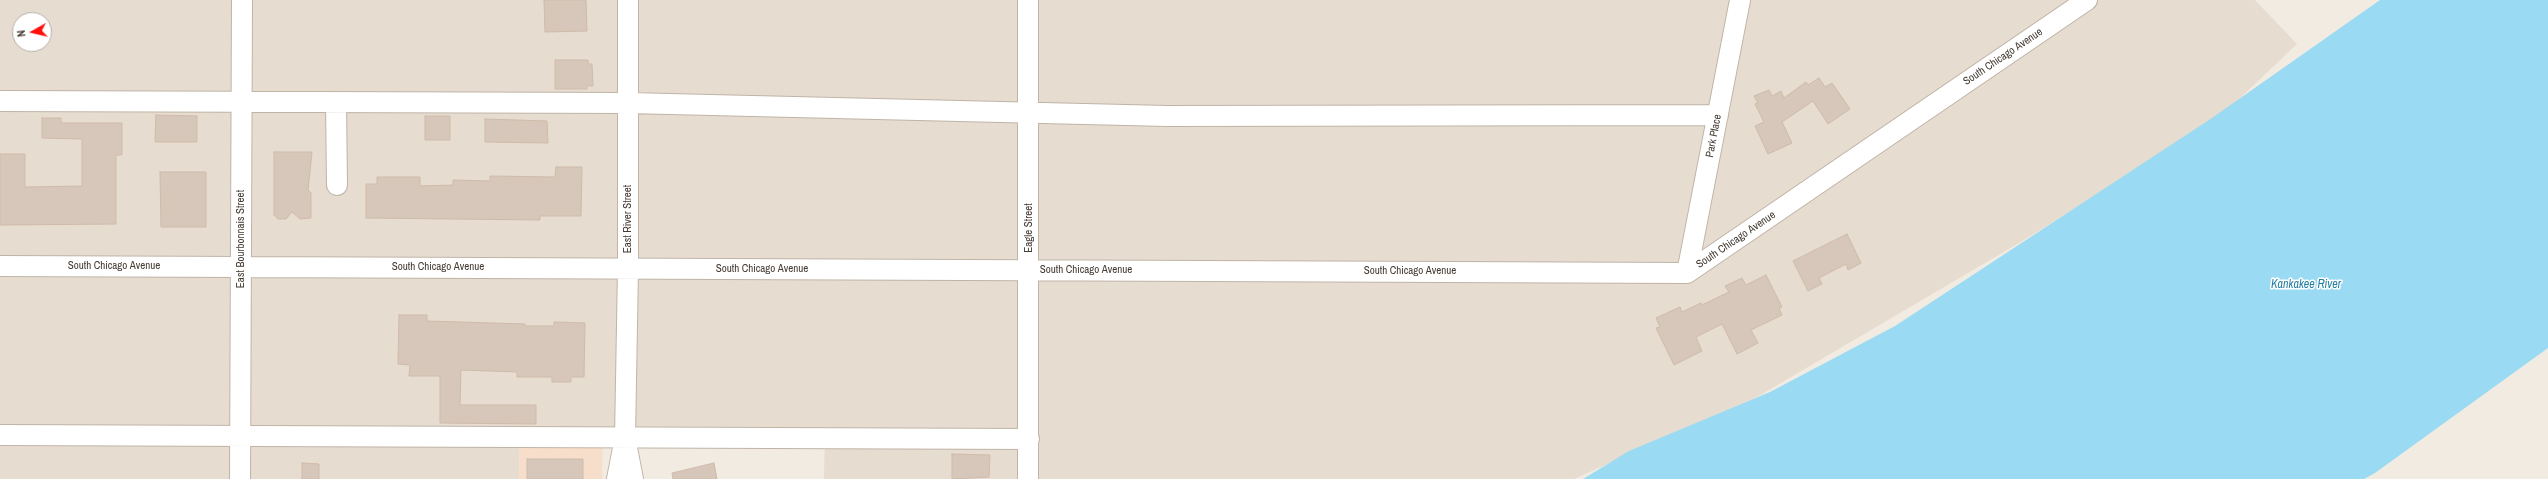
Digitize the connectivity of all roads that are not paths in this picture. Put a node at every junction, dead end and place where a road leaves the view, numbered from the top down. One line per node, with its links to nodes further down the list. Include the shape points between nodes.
1 (242, 0): 7 (street, East Bourbonnais Street)
2 (628, 0): 9 (street, East River Street)
3 (1028, 0): 10 (street, Eagle Street)
4 (1740, 0): 11 (street, Park Place)
5 (2087, 0): 17 (street, South Chicago Avenue)
6 (0, 101): 7 (street)
7 (241, 102): 8 (street); 14 (street, East Bourbonnais Street)
8 (336, 102): 9 (street); 12 (street)
9 (628, 103): 10 (street); 15 (street, East River Street)
10 (1029, 112): 11 (street, via 1167,116); 16 (street, Eagle Street)
11 (1718, 115): 17 (street, Park Place)
12 (337, 185)
13 (0, 266): 14 (street, South Chicago Avenue)
14 (241, 267): 15 (street, South Chicago Avenue); 19 (street, East Bourbonnais Street)
15 (628, 268): 16 (street, South Chicago Avenue); 20 (street, East River Street)
16 (1029, 270): 17 (street, South Chicago Avenue); 21 (street, Eagle Street)
17 (1687, 273)
18 (0, 435): 19 (street)
19 (240, 436): 20 (street); 22 (street, East Bourbonnais Street)
20 (625, 438): 21 (street); 23 (street, East River Street); 24 (street, East River Street)
21 (1029, 439): 25 (street, Eagle Street)
22 (240, 479)
23 (618, 479)
24 (633, 479)
25 (1028, 479)

